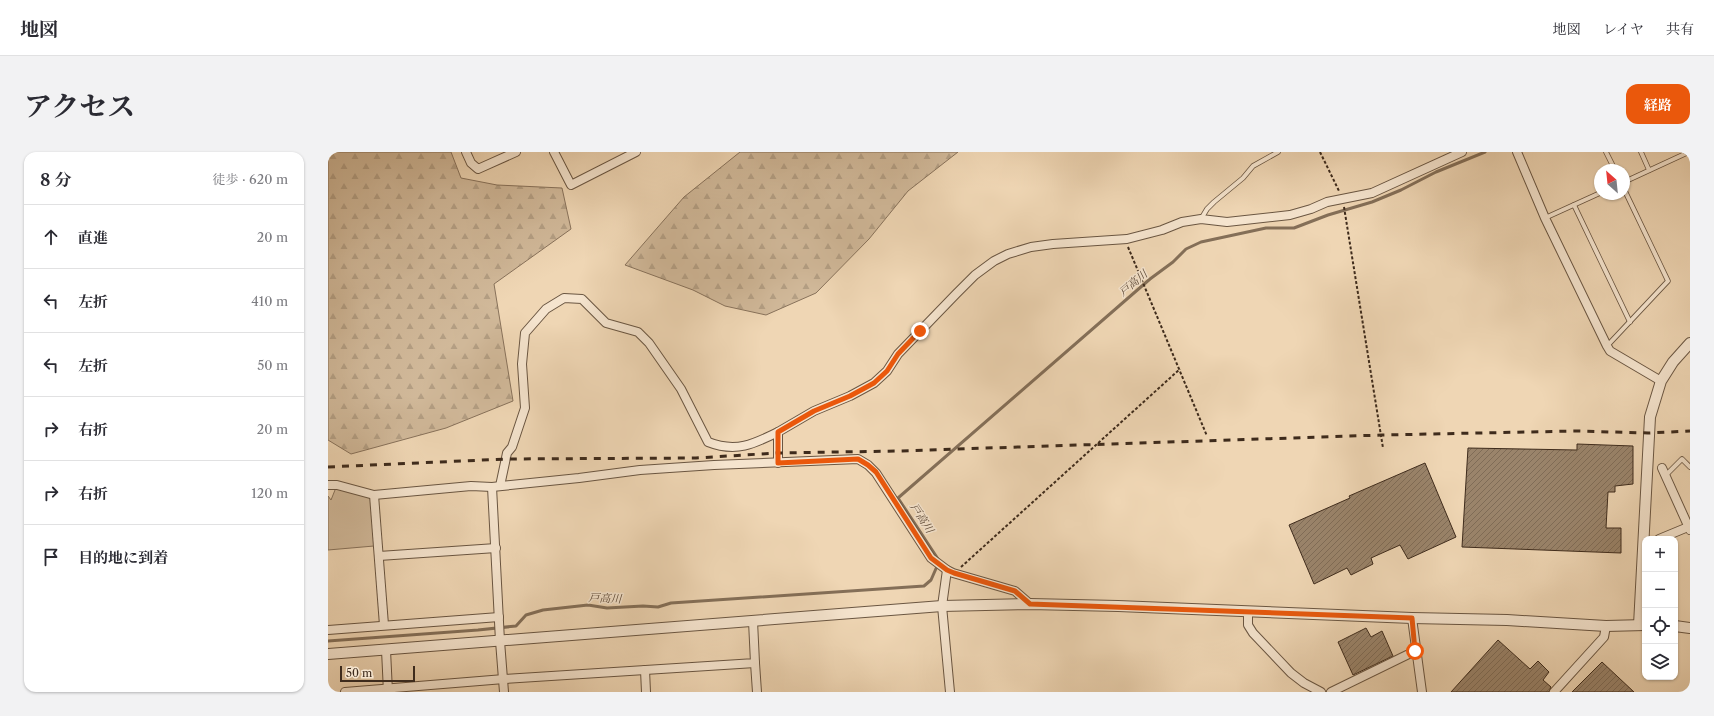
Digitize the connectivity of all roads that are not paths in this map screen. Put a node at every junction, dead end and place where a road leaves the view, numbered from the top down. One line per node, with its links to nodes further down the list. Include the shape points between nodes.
1 (466, 152): 2 (street, via 471,163 478,169)
2 (516, 152)
3 (554, 152): 4 (street, via 571,185)
4 (636, 152)
5 (1278, 152): 18 (lane, via 1254,166 1214,202)
6 (1462, 152): 18 (street, via 1372,193 1327,202 1290,215 1227,222)
7 (1517, 152): 17 (street)
8 (1606, 152): 11 (lane)
9 (1640, 152): 12 (lane)
10 (1689, 152): 12 (lane)
11 (1612, 164)
12 (1649, 170): 13 (lane)
13 (1630, 179)
14 (1594, 197): 16 (lane)
15 (1629, 200): 19 (lane, via 1668,281)
16 (1574, 206): 17 (lane); 19 (lane)
17 (1545, 218): 21 (street)
18 (1201, 219): 23 (street, via 1182,222 1127,239 1031,247 994,261 956,294 874,383 814,411)
19 (1630, 322): 21 (lane)
20 (1690, 343): 22 (street)
21 (1607, 346): 22 (street, via 1610,351)
22 (1661, 380): 33 (street, via 1648,433)
23 (778, 432): 24 (street); 30 (street, via 742,447 722,447 708,442 681,389 649,343 638,332 606,323 582,299 564,298 546,309 525,333 522,364 525,408)
24 (778, 463): 30 (street, via 640,470); 37 (street, via 858,459 868,465 876,472 931,558)
25 (1690, 467): 26 (lane, via 1682,459)
26 (1664, 472): 32 (street)
27 (328, 477): 29 (street)
28 (328, 485): 29 (street)
29 (337, 485): 31 (street)
30 (496, 486): 31 (street); 35 (street)
31 (374, 495): 36 (street)
32 (1689, 528): 34 (street)
33 (1644, 536)
34 (1667, 536)
35 (496, 548): 36 (street); 43 (street)
36 (379, 556): 46 (street)
37 (950, 572): 39 (street, via 1015,591); 40 (street)
38 (1643, 572): 41 (street)
39 (1030, 604): 40 (street); 42 (street)
40 (942, 606): 45 (street); 64 (street)
41 (1642, 608)
42 (1248, 612): 44 (street); 65 (street, via 1248,625 1253,633 1291,673)
43 (499, 617): 46 (street); 52 (street)
44 (1412, 618): 48 (street); 54 (street)
45 (752, 621): 52 (street); 56 (street)
46 (384, 625): 51 (street)
47 (1642, 625): 48 (street)
48 (1606, 626): 68 (street, via 1604,637)
49 (1678, 626): 50 (street)
50 (1690, 628)
51 (328, 630)
52 (500, 641): 53 (street); 58 (street)
53 (386, 650): 55 (street); 59 (street)
54 (1415, 651): 66 (street); 67 (street)
55 (328, 654)
56 (755, 662): 57 (street); 63 (street)
57 (645, 670): 58 (street); 62 (street)
58 (504, 679): 59 (street); 61 (street)
59 (388, 690): 60 (street)
60 (345, 692)
61 (504, 692)
62 (646, 692)
63 (757, 692)
64 (950, 692)
65 (1321, 692)
66 (1331, 692)
67 (1422, 692)
68 (1554, 692)

